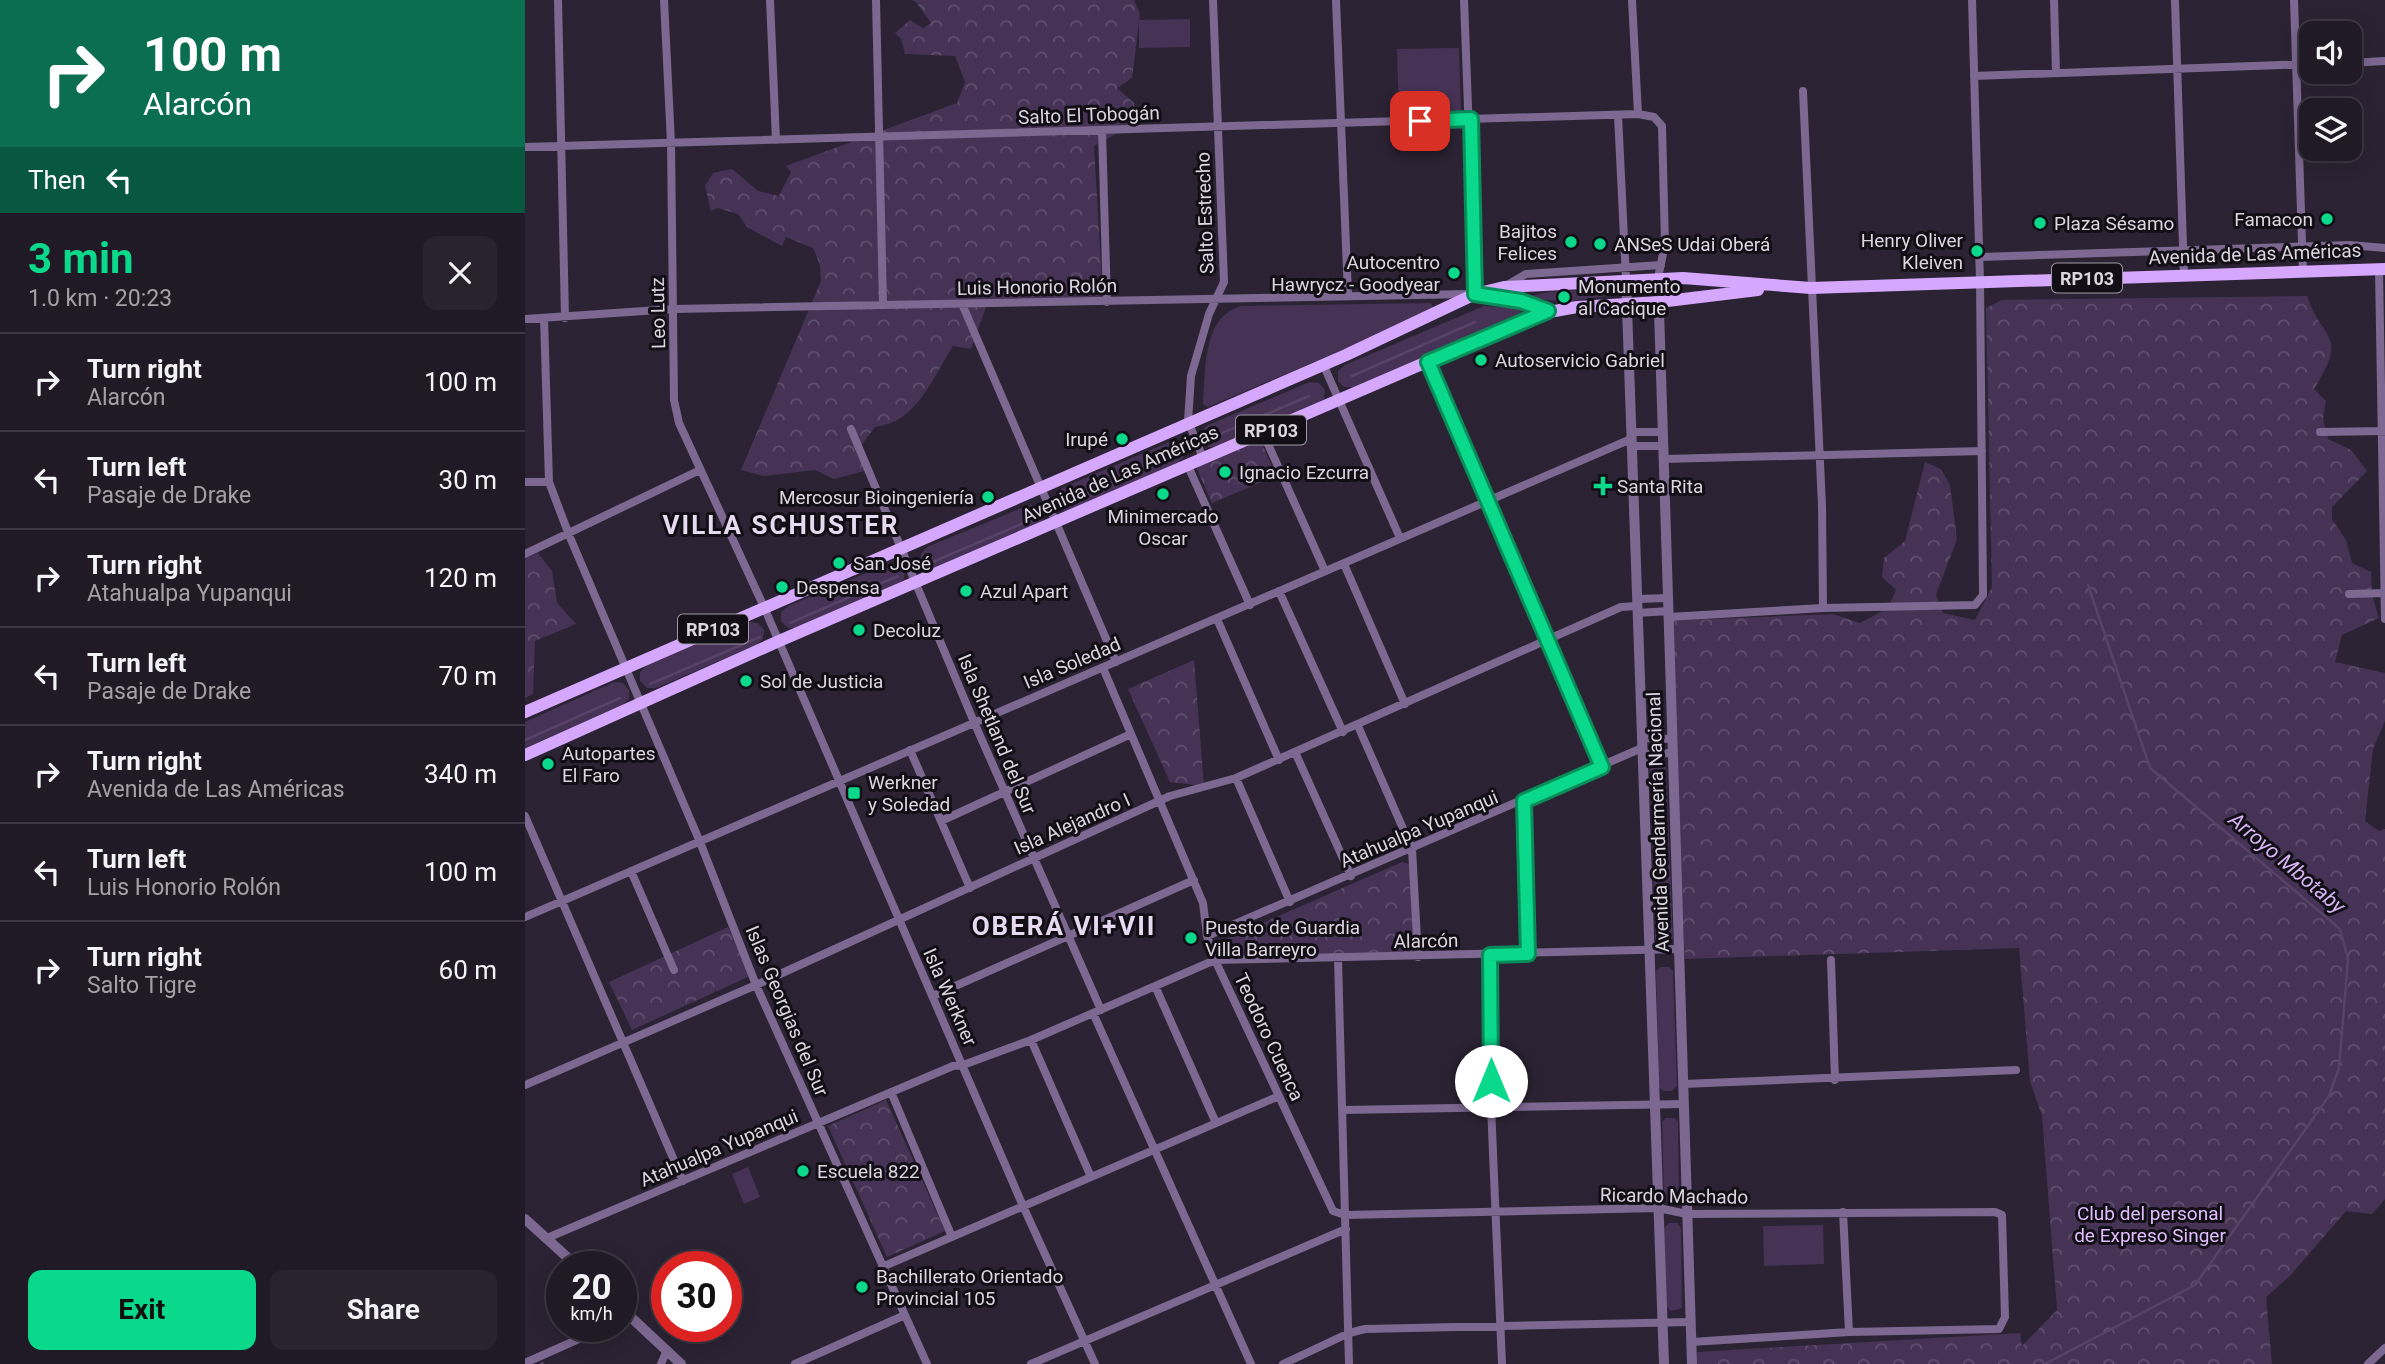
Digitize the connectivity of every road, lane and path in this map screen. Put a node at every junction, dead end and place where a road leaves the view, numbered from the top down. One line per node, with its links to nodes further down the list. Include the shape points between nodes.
1 (558, 0): 29 (street)
2 (663, 0): 28 (street, Leo Lutz)
3 (770, 0): 27 (street)
4 (876, 0): 26 (street)
5 (1213, 0): 24 (street, Salto Estrecho)
6 (1336, 0): 23 (street)
7 (1464, 0): 22 (street)
8 (1632, 0): 20 (street)
9 (1972, 0): 18 (street)
10 (2054, 0): 17 (street)
11 (2175, 0): 16 (street)
12 (2294, 0): 15 (street)
13 (2385, 61): 14 (street)
14 (2362, 62)
15 (2296, 64): 16 (street); 31 (street)
16 (2177, 69): 17 (street); 33 (street)
17 (2056, 73): 18 (street)
18 (1974, 76): 34 (street)
19 (1803, 91): 44 (street)
20 (1638, 114): 21 (street, Salto El Tobogán); 35 (street, Salto El Tobogán, via 1654,117 1662,126 1665,244)
21 (1618, 115): 22 (street, Salto El Tobogán); 38 (street)
22 (1471, 119): 23 (street, Salto El Tobogán); 45 (street)
23 (1342, 123): 24 (street, Salto El Tobogán); 46 (street)
24 (1218, 127): 25 (street, Salto El Tobogán); 48 (street, Salto Estrecho, via 1224,282)
25 (1102, 130): 26 (street, Salto El Tobogán); 49 (street)
26 (879, 137): 27 (street, Salto El Tobogán); 52 (street)
27 (776, 140): 28 (street, Salto El Tobogán)
28 (671, 143): 29 (street, Salto El Tobogán); 54 (street, Leo Lutz)
29 (563, 146): 30 (street, Salto El Tobogán); 57 (street)
30 (525, 147)
31 (2302, 246): 32 (street); 33 (street); 37 (street)
32 (2385, 248)
33 (2183, 250): 34 (street); 39 (street)
34 (1980, 257): 41 (street)
35 (1661, 265): 38 (street); 40 (street)
36 (2382, 270): 37 (main road, Avenida de Las Américas / RP103); 64 (street)
37 (2303, 272): 39 (main road, Avenida de Las Américas / RP103)
38 (1624, 273): 40 (main road, Avenida de Las Américas / RP103); 42 (main road, Avenida de Las Américas / RP103); 50 (street, Avenida Gendarmería Nacional)
39 (2184, 276): 41 (main road, Avenida de Las Américas / RP103)
40 (1658, 278): 43 (main road, Avenida de Las Américas / RP103); 51 (street, Avenida Gendarmería Nacional)
41 (1980, 281): 44 (main road, Avenida de Las Américas / RP103); 70 (street)
42 (1504, 287): 45 (main road, Avenida de Las Américas / RP103); 47 (street)
43 (1790, 287): 44 (main road, Avenida de Las Américas / RP103); 51 (main road, Avenida de Las Américas / RP103)
44 (1811, 288): 71 (street)
45 (1475, 294): 46 (street, Luis Honorio Rolón); 47 (street, Luis Honorio Rolón); 60 (main road, Avenida de Las Américas / RP103)
46 (1348, 295): 48 (street, Luis Honorio Rolón)
47 (1492, 297): 55 (street, Luis Honorio Rolón)
48 (1216, 298): 49 (street, Luis Honorio Rolón); 62 (street, Salto Estrecho, via 1195,357)
49 (1107, 302): 53 (street, Luis Honorio Rolón)
50 (1626, 302): 51 (main road, Avenida de Las Américas / RP103); 55 (main road, Avenida de Las Américas / RP103); 68 (street, Avenida Gendarmería Nacional)
51 (1659, 302): 65 (street, Avenida Gendarmería Nacional)
52 (883, 304): 53 (street, Luis Honorio Rolón); 54 (street, Luis Honorio Rolón)
53 (962, 304): 78 (street)
54 (674, 309): 57 (street, Luis Honorio Rolón); 75 (street, Leo Lutz, via 674,400)
55 (1548, 311): 59 (main road, Avenida de Las Américas / RP103)
56 (544, 318): 57 (street, Luis Honorio Rolón); 58 (street, Luis Honorio Rolón); 77 (street, Islas Georgias del Sur)
57 (565, 318)
58 (525, 319)
59 (1428, 362): 61 (main road, Avenida de Las Américas / RP103); 79 (street)
60 (1323, 364): 61 (street); 62 (main road, Avenida de Las Américas / RP103)
61 (1339, 400): 67 (main road, Avenida de Las Américas / RP103); 82 (street)
62 (1188, 421): 72 (street, Salto Estrecho); 78 (main road, Avenida de Las Américas / RP103)
63 (851, 429): 83 (street, Isla Shetland del Sur)
64 (2383, 431): 66 (street); 89 (street)
65 (1663, 432): 68 (street); 69 (street, Avenida Gendarmería Nacional)
66 (2320, 432)
67 (1263, 433): 72 (main road, Avenida de Las Américas / RP103); 86 (street)
68 (1631, 439): 69 (street); 79 (street, Isla Soledad); 93 (street, Avenida Gendarmería Nacional)
69 (1663, 446): 73 (street, Avenida Gendarmería Nacional)
70 (1982, 451): 71 (street); 95 (street, via 1984,584 1975,605)
71 (1820, 454): 73 (street); 95 (street)
72 (1203, 458): 74 (main road, Avenida de Las Américas / RP103)
73 (1664, 459): 91 (street, Avenida Gendarmería Nacional)
74 (1188, 466): 80 (main road, Avenida de Las Américas / RP103); 92 (street)
75 (700, 470): 81 (street); 94 (street, Leo Lutz)
76 (525, 482): 77 (street)
77 (549, 482): 81 (street, Islas Georgias del Sur)
78 (1039, 488): 80 (street); 83 (main road, Avenida de Las Américas / RP103)
79 (1487, 502): 82 (street, Isla Soledad); 100 (street)
80 (1056, 524): 87 (main road, Avenida de Las Américas / RP103); 101 (street)
81 (569, 536): 84 (street); 102 (street, Islas Georgias del Sur)
82 (1400, 538): 85 (street, Isla Soledad)
83 (902, 547): 87 (street, Isla Shetland del Sur); 94 (main road, Avenida de Las Américas / RP103)
84 (525, 554)
85 (1344, 564): 86 (street, Isla Soledad); 105 (street)
86 (1325, 571): 88 (street, Isla Soledad)
87 (917, 584): 99 (main road, Avenida de Las Américas / RP103); 107 (street, Isla Shetland del Sur)
88 (1279, 591): 92 (street, Isla Soledad); 109 (street)
89 (2385, 593): 90 (street); 98 (street)
90 (2349, 594)
91 (1668, 598): 93 (street); 96 (street, Avenida Gendarmería Nacional)
92 (1250, 605): 97 (street, Isla Soledad)
93 (1637, 606): 96 (street); 100 (street, Isla Alejandro I, via 1621,607); 112 (street, Avenida Gendarmería Nacional)
94 (764, 607): 99 (street, Leo Lutz); 102 (main road, Avenida de Las Américas / RP103)
95 (1823, 608): 96 (street)
96 (1669, 614): 111 (street, Avenida Gendarmería Nacional)
97 (1217, 619): 101 (street, Isla Soledad); 117 (street)
98 (2385, 619)
99 (779, 641): 104 (main road, Avenida de Las Américas / RP103); 120 (street, Isla Werkner)
100 (1548, 641): 105 (street, Isla Alejandro I); 118 (street)
101 (1117, 662): 103 (street, Isla Soledad)
102 (625, 668): 104 (street, Islas Georgias del Sur); 106 (main road, Avenida de Las Américas / RP103)
103 (1103, 668): 107 (street, Isla Soledad); 110 (street, Teodoro Cuenca)
104 (640, 704): 116 (main road, Avenida de Las Américas / RP103); 126 (street, Islas Georgias del Sur)
105 (1405, 705): 108 (street, Isla Alejandro I)
106 (525, 712)
107 (974, 722): 113 (street, Isla Soledad); 121 (street, Isla Shetland del Sur)
108 (1358, 726): 109 (street, Isla Alejandro I); 127 (street)
109 (1343, 732): 114 (street, Isla Alejandro I)
110 (1131, 734): 121 (street); 123 (street, Teodoro Cuenca)
111 (1672, 738): 112 (street); 115 (street, Avenida Gendarmería Nacional)
112 (1642, 747): 115 (street); 118 (street, Atahualpa Yupanqui); 140 (street, Avenida Gendarmería Nacional)
113 (911, 750): 120 (street, Isla Soledad); 125 (street)
114 (1295, 752): 117 (street, Isla Alejandro I); 130 (street)
115 (1673, 753): 139 (street, Avenida Gendarmería Nacional)
116 (525, 755)
117 (1279, 760): 119 (street, Isla Alejandro I)
118 (1602, 767): 122 (street, Atahualpa Yupanqui)
119 (1236, 778): 123 (street, Isla Alejandro I); 134 (street)
120 (840, 780): 126 (street, Isla Soledad); 136 (street, Isla Werkner)
121 (1005, 792): 125 (street); 128 (street, Isla Shetland del Sur)
122 (1524, 801): 127 (street, Atahualpa Yupanqui); 141 (street)
123 (1160, 802): 128 (street, Isla Alejandro I); 131 (street, Teodoro Cuenca)
124 (525, 816): 133 (street)
125 (941, 821): 132 (street)
126 (700, 842): 129 (street, Isla Soledad); 148 (street, Islas Georgias del Sur)
127 (1412, 849): 130 (street, Atahualpa Yupanqui); 143 (street)
128 (1034, 858): 132 (street, Isla Alejandro I); 138 (street, Isla Shetland del Sur)
129 (631, 871): 133 (street, Isla Soledad); 147 (street)
130 (1351, 876): 134 (street, Atahualpa Yupanqui)
131 (1194, 880): 137 (street, Teodoro Cuenca, via 1203,903); 138 (street)
132 (970, 888): 136 (street, Isla Alejandro I)
133 (562, 901): 135 (street, Isla Soledad); 153 (street)
134 (1290, 902): 137 (street, Atahualpa Yupanqui)
135 (525, 917)
136 (900, 920): 148 (street, Isla Alejandro I); 150 (street, Isla Werkner)
137 (1207, 936): 145 (street, Teodoro Cuenca)
138 (1068, 937): 150 (street); 151 (street, Isla Shetland del Sur)
139 (1679, 949): 140 (street, Alarcón); 157 (street, Avenida Gendarmería Nacional)
140 (1649, 951): 141 (street, Alarcón); 161 (street, Avenida Gendarmería Nacional)
141 (1528, 954): 142 (street, Alarcón)
142 (1490, 955): 143 (street, Alarcón); 163 (street)
143 (1418, 957): 144 (street, Alarcón)
144 (1338, 959): 145 (street, Alarcón); 164 (street)
145 (1215, 960): 149 (street, Atahualpa Yupanqui); 160 (street, Teodoro Cuenca)
146 (1831, 960): 156 (street)
147 (674, 970)
148 (756, 985): 153 (street, Isla Alejandro I); 165 (street, Islas Georgias del Sur)
149 (1154, 986): 151 (street, Atahualpa Yupanqui); 166 (street)
150 (933, 996): 154 (street, Isla Werkner)
151 (1097, 1011): 152 (street, Atahualpa Yupanqui); 167 (street, Isla Shetland del Sur)
152 (1031, 1040): 154 (street, Atahualpa Yupanqui); 168 (street)
153 (623, 1043): 158 (street, Isla Alejandro I); 169 (street)
154 (963, 1065): 159 (street, Atahualpa Yupanqui); 170 (street, Isla Werkner)
155 (2016, 1070): 156 (street)
156 (1835, 1080): 157 (street)
157 (1683, 1084): 162 (street, Avenida Gendarmería Nacional)
158 (525, 1085)
159 (891, 1092): 165 (street, Atahualpa Yupanqui); 178 (street)
160 (1279, 1096): 166 (street); 175 (street, Teodoro Cuenca, via 1333,1211)
161 (1654, 1104): 162 (street); 163 (street); 171 (street, Avenida Gendarmería Nacional)
162 (1684, 1104): 174 (street, Avenida Gendarmería Nacional)
163 (1491, 1106): 164 (street); 172 (street)
164 (1343, 1110): 175 (street)
165 (819, 1123): 169 (street, Atahualpa Yupanqui); 181 (street, Islas Georgias del Sur)
166 (1216, 1123): 167 (street)
167 (1153, 1150): 168 (street); 182 (street, Isla Shetland del Sur)
168 (1090, 1177): 170 (street)
169 (683, 1181): 179 (street, Atahualpa Yupanqui)
170 (1023, 1206): 178 (street); 191 (street, Isla Werkner)
171 (1658, 1208): 172 (street, Ricardo Machado); 174 (street, Ricardo Machado); 184 (street, Avenida Gendarmería Nacional)
172 (1498, 1212): 175 (street, Ricardo Machado); 186 (street)
173 (1843, 1212): 174 (street, Ricardo Machado); 188 (street); 188 (street, Ricardo Machado, via 2002,1215 2005,1317 1999,1329)
174 (1687, 1214): 185 (street, Avenida Gendarmería Nacional)
175 (1345, 1215): 177 (street)
176 (525, 1219): 179 (street)
177 (1346, 1228): 182 (street); 189 (street)
178 (952, 1237): 181 (street)
179 (547, 1238): 180 (street)
180 (560, 1251)
181 (882, 1267): 183 (street, Islas Georgias del Sur)
182 (1215, 1285): 191 (street); 202 (street, Isla Shetland del Sur)
183 (905, 1315): 198 (street); 199 (street, Islas Georgias del Sur)
184 (1662, 1321): 185 (street); 186 (street); 206 (street, Avenida Gendarmería Nacional)
185 (1691, 1321): 192 (street, Avenida Gendarmería Nacional)
186 (1501, 1324): 189 (street, via 1365,1329); 205 (street)
187 (637, 1327): 194 (street)
188 (1849, 1332): 192 (street)
189 (1349, 1334): 203 (street); 204 (street)
190 (572, 1342): 195 (street)
191 (1083, 1342): 200 (street); 201 (street, Isla Werkner)
192 (1691, 1342): 207 (street, Avenida Gendarmería Nacional)
193 (2385, 1348): 208 (street)
194 (667, 1350): 196 (street); 197 (street)
195 (525, 1363)
196 (661, 1364)
197 (681, 1364)
198 (795, 1364)
199 (927, 1364)
200 (1031, 1364)
201 (1095, 1364)
202 (1251, 1364)
203 (1283, 1364)
204 (1349, 1364)
205 (1502, 1364)
206 (1664, 1364)
207 (1692, 1364)
208 (2368, 1364)

